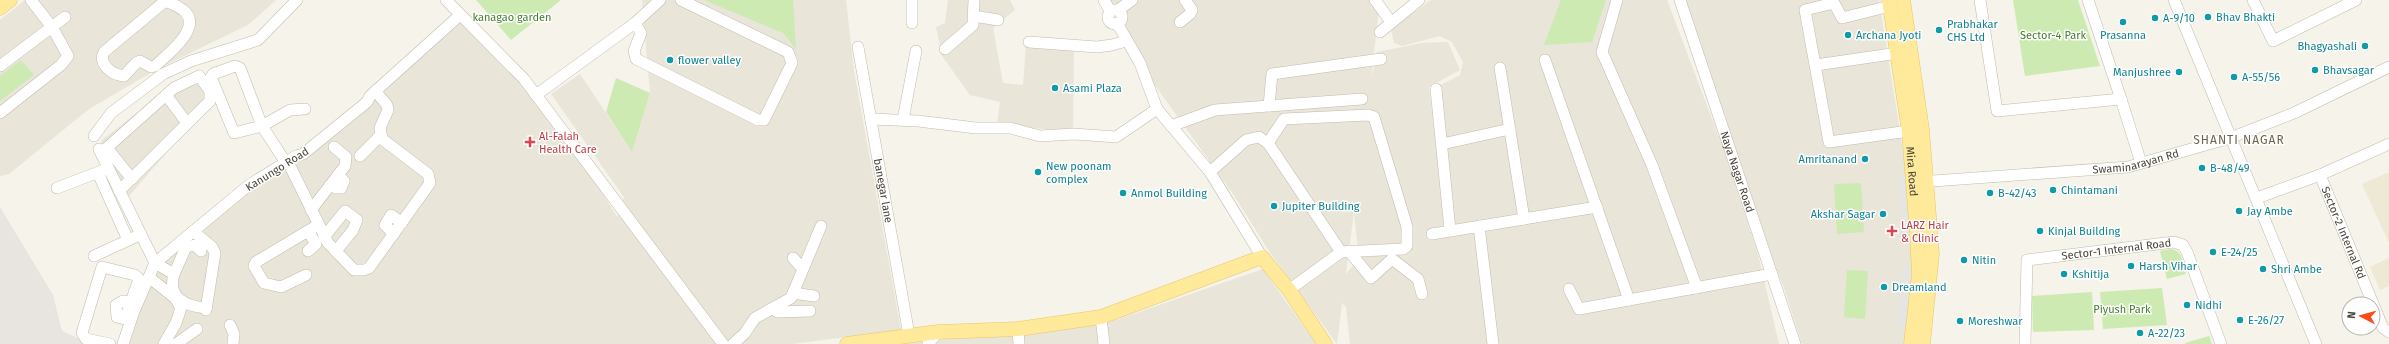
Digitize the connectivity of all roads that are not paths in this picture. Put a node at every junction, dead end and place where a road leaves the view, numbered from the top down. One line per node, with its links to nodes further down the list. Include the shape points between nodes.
1 (10, 0): 23 (main road)
2 (30, 0): 33 (street)
3 (446, 0): 25 (street)
4 (660, 0): 31 (street)
5 (681, 0): 31 (street, via 788,52 792,63 764,120 758,120 636,59 634,51 641,33)
6 (912, 0): 32 (street)
7 (974, 0): 26 (street)
8 (1104, 0): 24 (street)
9 (1132, 0): 24 (street)
10 (1185, 0): 29 (street, via 1192,10)
11 (1375, 0): 30 (street)
12 (1419, 0): 30 (street)
13 (1617, 0): 109 (street, via 1602,52 1652,165)
14 (1680, 0): 106 (street, Naya Nagar Road)
15 (1980, 0): 52 (street, via 1997,111)
16 (2088, 0): 52 (street, via 2098,43)
17 (2174, 0): 66 (street)
18 (2253, 0): 19 (street, via 2273,41)
19 (2356, 0)
20 (292, 2): 64 (street, via 258,40 191,61 163,74 111,113)
21 (1894, 2): 40 (main road, Mira Road); 43 (street, via 1842,18 1834,3 1805,10); 79 (main road, Mira Road, via 1922,129)
22 (151, 4): 22 (street, via 168,2 187,13 190,26 188,33 155,66 151,67 140,61 127,74 119,76 103,64 102,56)
23 (0, 8)
24 (1114, 11): 35 (street, via 1122,18 1117,23)
25 (460, 15): 48 (street, Kanungo Road); 50 (street, via 524,79)
26 (974, 16): 28 (street); 38 (street, via 973,25)
27 (65, 17): 33 (street)
28 (998, 20)
29 (1180, 22)
30 (1391, 22): 34 (street)
31 (635, 23): 50 (street)
32 (912, 23)
33 (52, 27): 44 (street); 56 (street, via 66,50 67,60)
34 (1380, 32)
35 (1126, 41): 36 (street, via 1097,46); 55 (street, via 1140,63)
36 (1029, 42)
37 (858, 47): 57 (street, banegar lane)
38 (945, 49)
39 (916, 51): 58 (street)
40 (1898, 53): 43 (street); 63 (main road, Mira Road)
41 (1381, 59): 53 (street, via 1272,74)
42 (1545, 60): 83 (street)
43 (1816, 65): 63 (street, via 1828,142)
44 (0, 66)
45 (2389, 67): 66 (street, Swaminarayan Rd, via 2294,113)
46 (1500, 68): 62 (street)
47 (1436, 89): 68 (street)
48 (373, 94): 65 (street, via 387,105 388,110 380,128); 73 (street, Kanungo Road, via 356,112 303,154)
49 (166, 95): 59 (street); 59 (street, via 174,88 199,76 212,98); 71 (street)
50 (536, 95): 132 (street)
51 (1362, 99): 53 (street)
52 (2121, 99): 74 (street)
53 (1269, 106): 61 (street, via 1215,110)
54 (305, 109): 60 (street, via 290,110)
55 (1157, 109): 58 (street, via 1116,137 1074,134 1040,136 1010,128 976,128); 61 (street)
56 (0, 113)
57 (871, 119): 58 (street); 125 (street, banegar lane)
58 (903, 120)
59 (187, 123): 78 (street)
60 (262, 126): 60 (street, via 240,68 235,66 213,74 211,77 234,133); 73 (street)
61 (1171, 126): 76 (street)
62 (1510, 129): 68 (street); 85 (street)
63 (1909, 131): 79 (main road, Mira Road)
64 (94, 136)
65 (380, 136): 72 (street); 99 (street, via 430,178 430,183 369,268 354,270)
66 (2230, 138): 74 (street, Swaminarayan Rd); 82 (street)
67 (1268, 143): 76 (street, via 1259,137 1246,140); 98 (street); 98 (street, via 1284,119 1368,116 1374,118 1407,227 1407,246 1403,249)
68 (1442, 144): 89 (street)
69 (2389, 144): 77 (street, Sector-2 Internal Rd)
70 (334, 146): 84 (street, via 346,157 345,166)
71 (102, 150): 75 (street); 78 (street)
72 (360, 156)
73 (290, 160): 84 (street); 90 (street, Kanungo Road, via 249,185)
74 (2141, 163): 79 (street, Swaminarayan Rd, via 2110,169)
75 (103, 171): 80 (street); 81 (street); 95 (street)
76 (1210, 172): 101 (street)
77 (2320, 174): 82 (street, Sector-2 Internal Rd); 124 (street, Sector-2 Internal Rd, via 2383,328)
78 (132, 179): 81 (street)
79 (1920, 182): 141 (main road, Mira Road, via 1919,274); 142 (main road, Mira Road, via 1932,254)
80 (57, 188)
81 (119, 191): 92 (street)
82 (2257, 198): 145 (street)
83 (1597, 207): 85 (street); 115 (street)
84 (311, 210): 86 (street)
85 (1524, 219): 88 (street)
86 (318, 225): 91 (street); 94 (street)
87 (821, 226): 104 (street)
88 (1479, 226): 89 (street); 139 (street)
89 (1450, 230): 93 (street)
90 (193, 231): 103 (street, Kanungo Road); 105 (street, via 212,247 215,253 206,309 186,304 174,294)
91 (308, 231): 97 (street, via 316,244); 107 (street, via 256,262 254,266 264,283 281,287)
92 (141, 234): 95 (street); 103 (street)
93 (1432, 234)
94 (324, 236): 99 (street); 99 (street, via 345,211 357,220 353,230)
95 (128, 240): 100 (street)
96 (201, 251): 105 (street, via 195,246 186,247)
97 (308, 251)
98 (1345, 251): 111 (street); 113 (street, via 1371,278 1392,259 1418,279)
99 (336, 252)
100 (94, 256)
101 (1262, 257): 111 (main road); 119 (main road)
102 (793, 258): 104 (street)
103 (155, 263): 105 (street); 108 (street)
104 (803, 269): 112 (street)
105 (174, 274)
106 (1772, 274): 109 (street); 140 (street, Naya Nagar Road)
107 (306, 275)
108 (150, 278): 116 (street); 129 (street, via 175,298 181,308)
109 (1697, 288): 115 (street)
110 (1569, 289): 115 (street, via 1579,309)
111 (1289, 290): 138 (main road)
112 (793, 293): 114 (street); 117 (street, via 791,298)
113 (1422, 294)
114 (814, 296)
115 (1629, 300)
116 (129, 310): 126 (street, via 139,279 106,266 102,267 82,333 86,339); 127 (street); 128 (street)
117 (774, 311): 118 (street); 133 (street, via 755,318 745,333)
118 (810, 312)
119 (1101, 317): 122 (main road); 137 (street)
120 (230, 325): 131 (street, via 234,334)
121 (197, 329): 130 (street)
122 (1018, 329): 123 (main road); 136 (street)
123 (938, 332): 125 (main road); 135 (street)
124 (2389, 332)
125 (909, 335): 134 (main road)
126 (110, 344)
127 (117, 344)
128 (123, 344)
129 (164, 344)
130 (176, 344)
131 (232, 344)
132 (724, 344)
133 (733, 344)
134 (847, 344)
135 (928, 344)
136 (1019, 344)
137 (1104, 344)
138 (1325, 344)
139 (1492, 344)
140 (1795, 344)
141 (1911, 344)
142 (1924, 344)
143 (2025, 344): 144 (street, Sector-1 Internal Road, via 2029,303 2028,260 2174,242 2183,245 2188,252)
144 (2221, 344)
145 (2316, 344)

